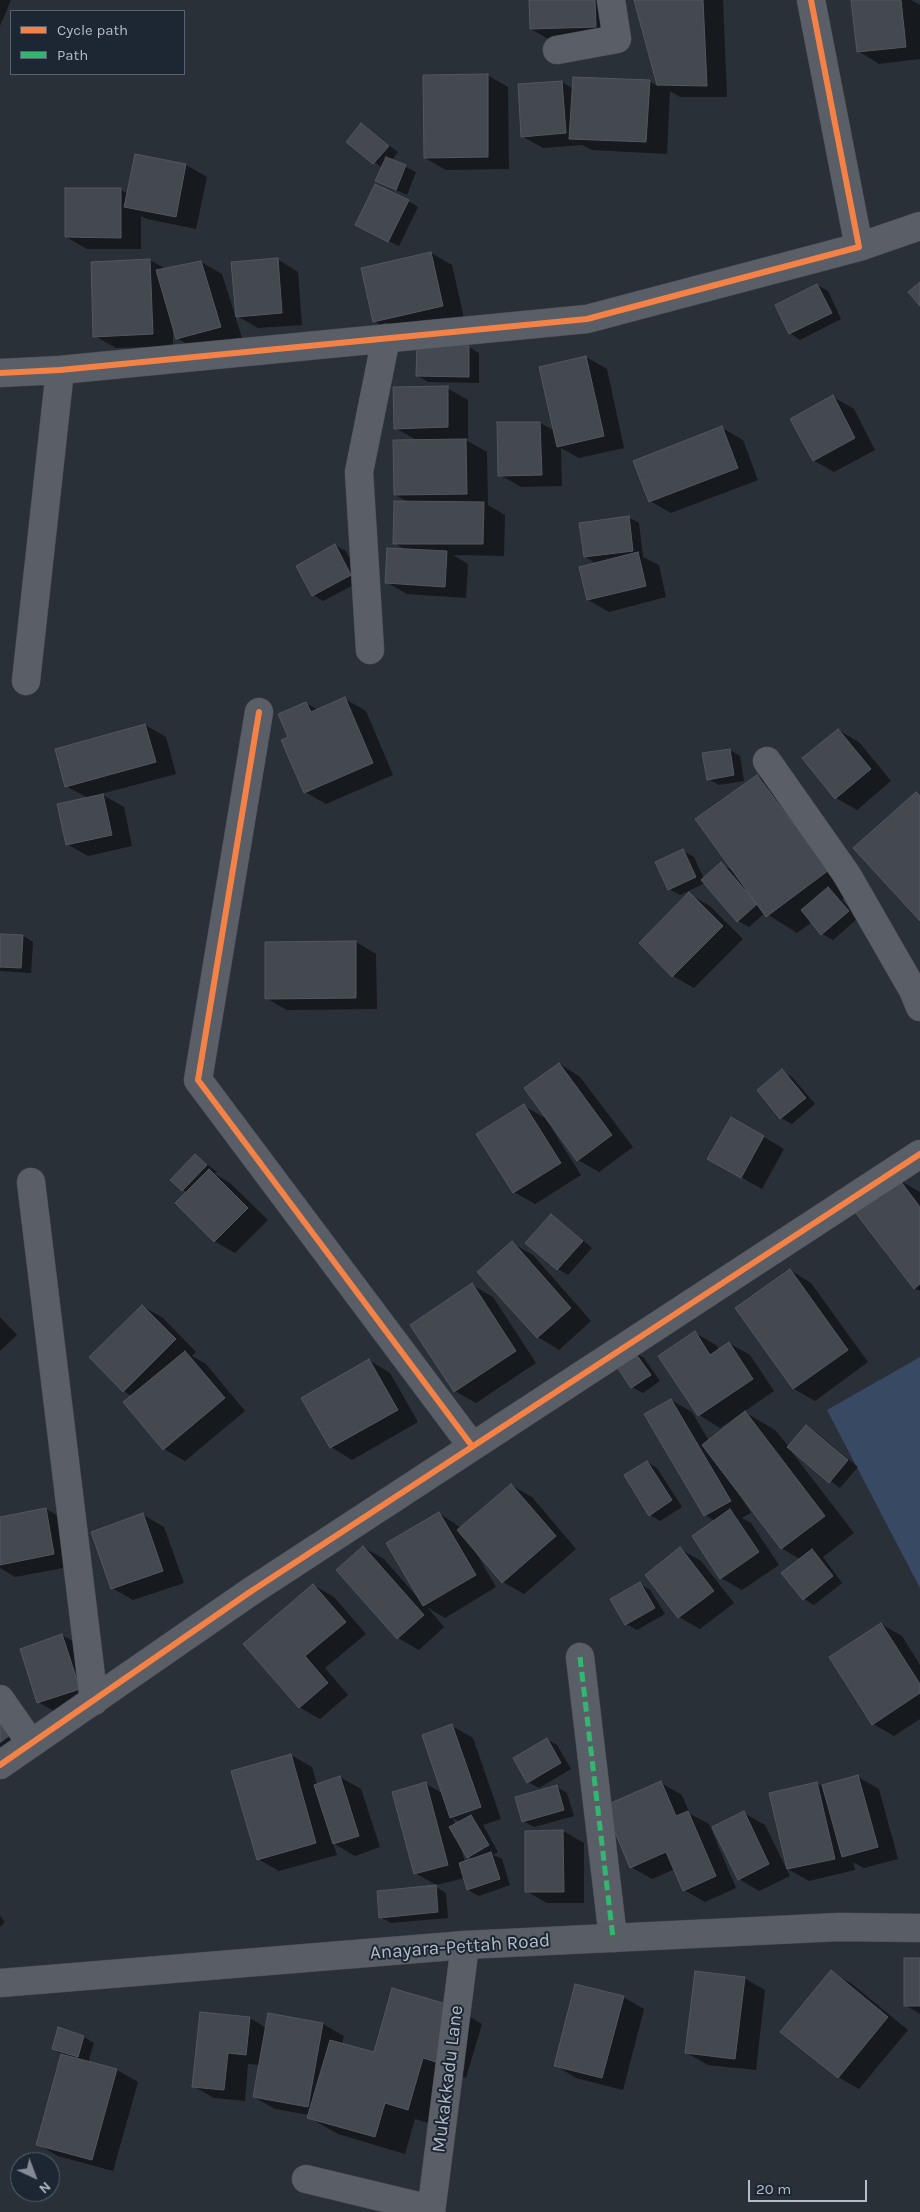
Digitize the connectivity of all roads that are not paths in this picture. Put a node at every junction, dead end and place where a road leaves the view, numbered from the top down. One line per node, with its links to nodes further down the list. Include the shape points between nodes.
1 (611, 0): 3 (street, via 617,39)
2 (811, 0): 5 (street)
3 (558, 50)
4 (920, 226): 5 (street)
5 (859, 248): 6 (street, via 588,318)
6 (386, 338): 7 (street); 9 (street, via 359,472)
7 (60, 370): 8 (street); 10 (street)
8 (0, 373)
9 (370, 650)
10 (26, 682)
11 (259, 712): 16 (street, via 198,1080)
12 (767, 761): 13 (street, via 847,875)
13 (920, 1007)
14 (920, 1154): 16 (street)
15 (31, 1182): 19 (street)
16 (472, 1446): 19 (street, via 250,1592)
17 (580, 1656): 23 (street)
18 (0, 1699): 20 (street)
19 (94, 1701): 20 (street)
20 (30, 1742): 21 (street)
21 (0, 1765)
22 (920, 1928): 23 (main road, Anayara-Pettah Road, via 839,1927)
23 (613, 1938): 24 (main road, Anayara-Pettah Road)
24 (465, 1945): 25 (main road, Anayara-Pettah Road); 27 (street, Mukakkadu Lane)
25 (0, 1983)
26 (306, 2179): 27 (street)
27 (431, 2211)

